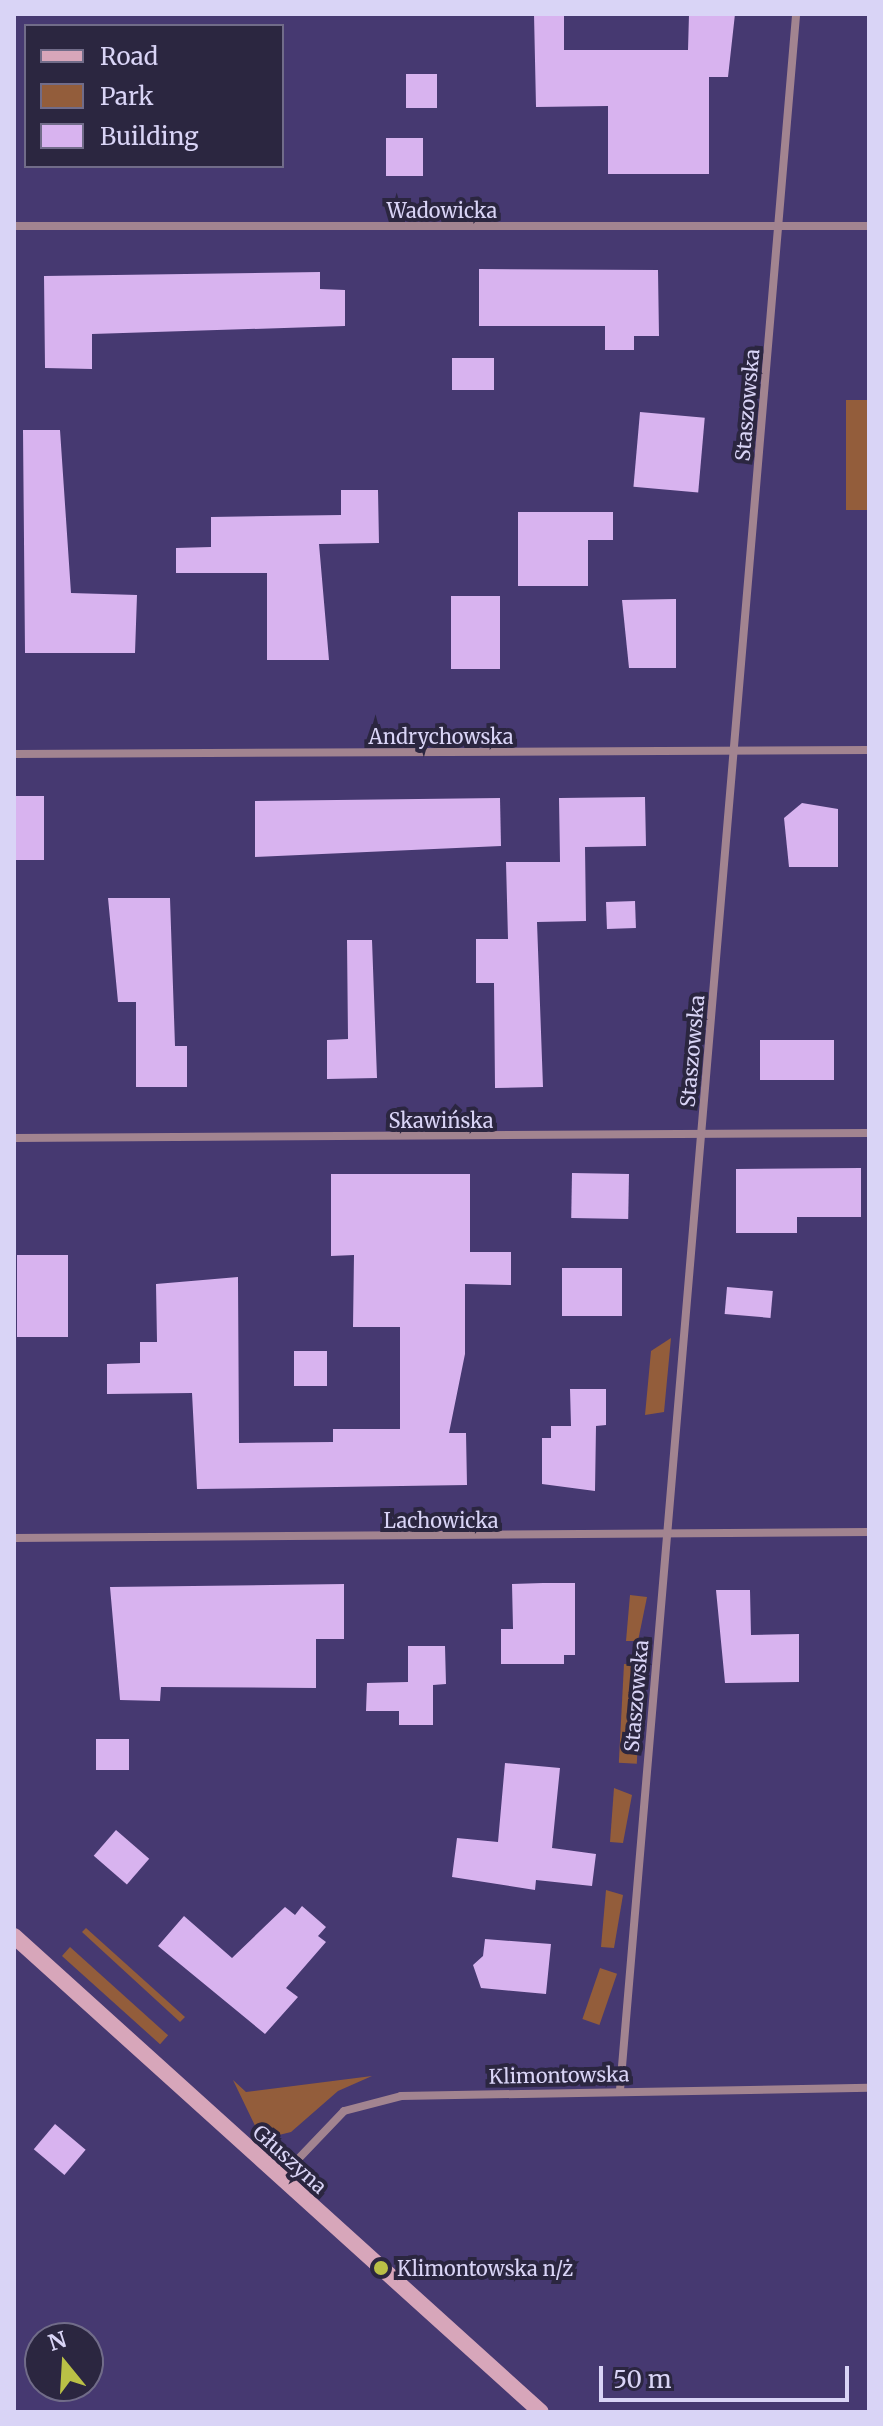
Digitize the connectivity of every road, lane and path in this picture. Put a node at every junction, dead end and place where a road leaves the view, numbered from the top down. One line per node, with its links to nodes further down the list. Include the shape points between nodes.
1 (796, 14): 3 (street, Staszowska)
2 (14, 226): 3 (street, Wadowicka)
3 (779, 226): 4 (street, Wadowicka); 6 (street, Staszowska)
4 (869, 226)
5 (869, 750): 6 (street, Andrychowska)
6 (733, 751): 7 (street, Andrychowska); 9 (street, Staszowska)
7 (14, 754)
8 (869, 1133): 9 (street, Skawińska)
9 (701, 1134): 10 (street, Skawińska); 12 (street, Staszowska)
10 (14, 1138)
11 (869, 1532): 12 (street, Lachowicka)
12 (667, 1534): 13 (street, Lachowicka); 16 (street, Staszowska)
13 (14, 1538)
14 (14, 1936): 17 (street, Głuszyna)
15 (869, 2088): 16 (street, Klimontowska)
16 (620, 2090): 17 (street, Klimontowska, via 427,2093 367,2102 320,2129)
17 (280, 2177): 18 (street, Głuszyna)
18 (541, 2412)

